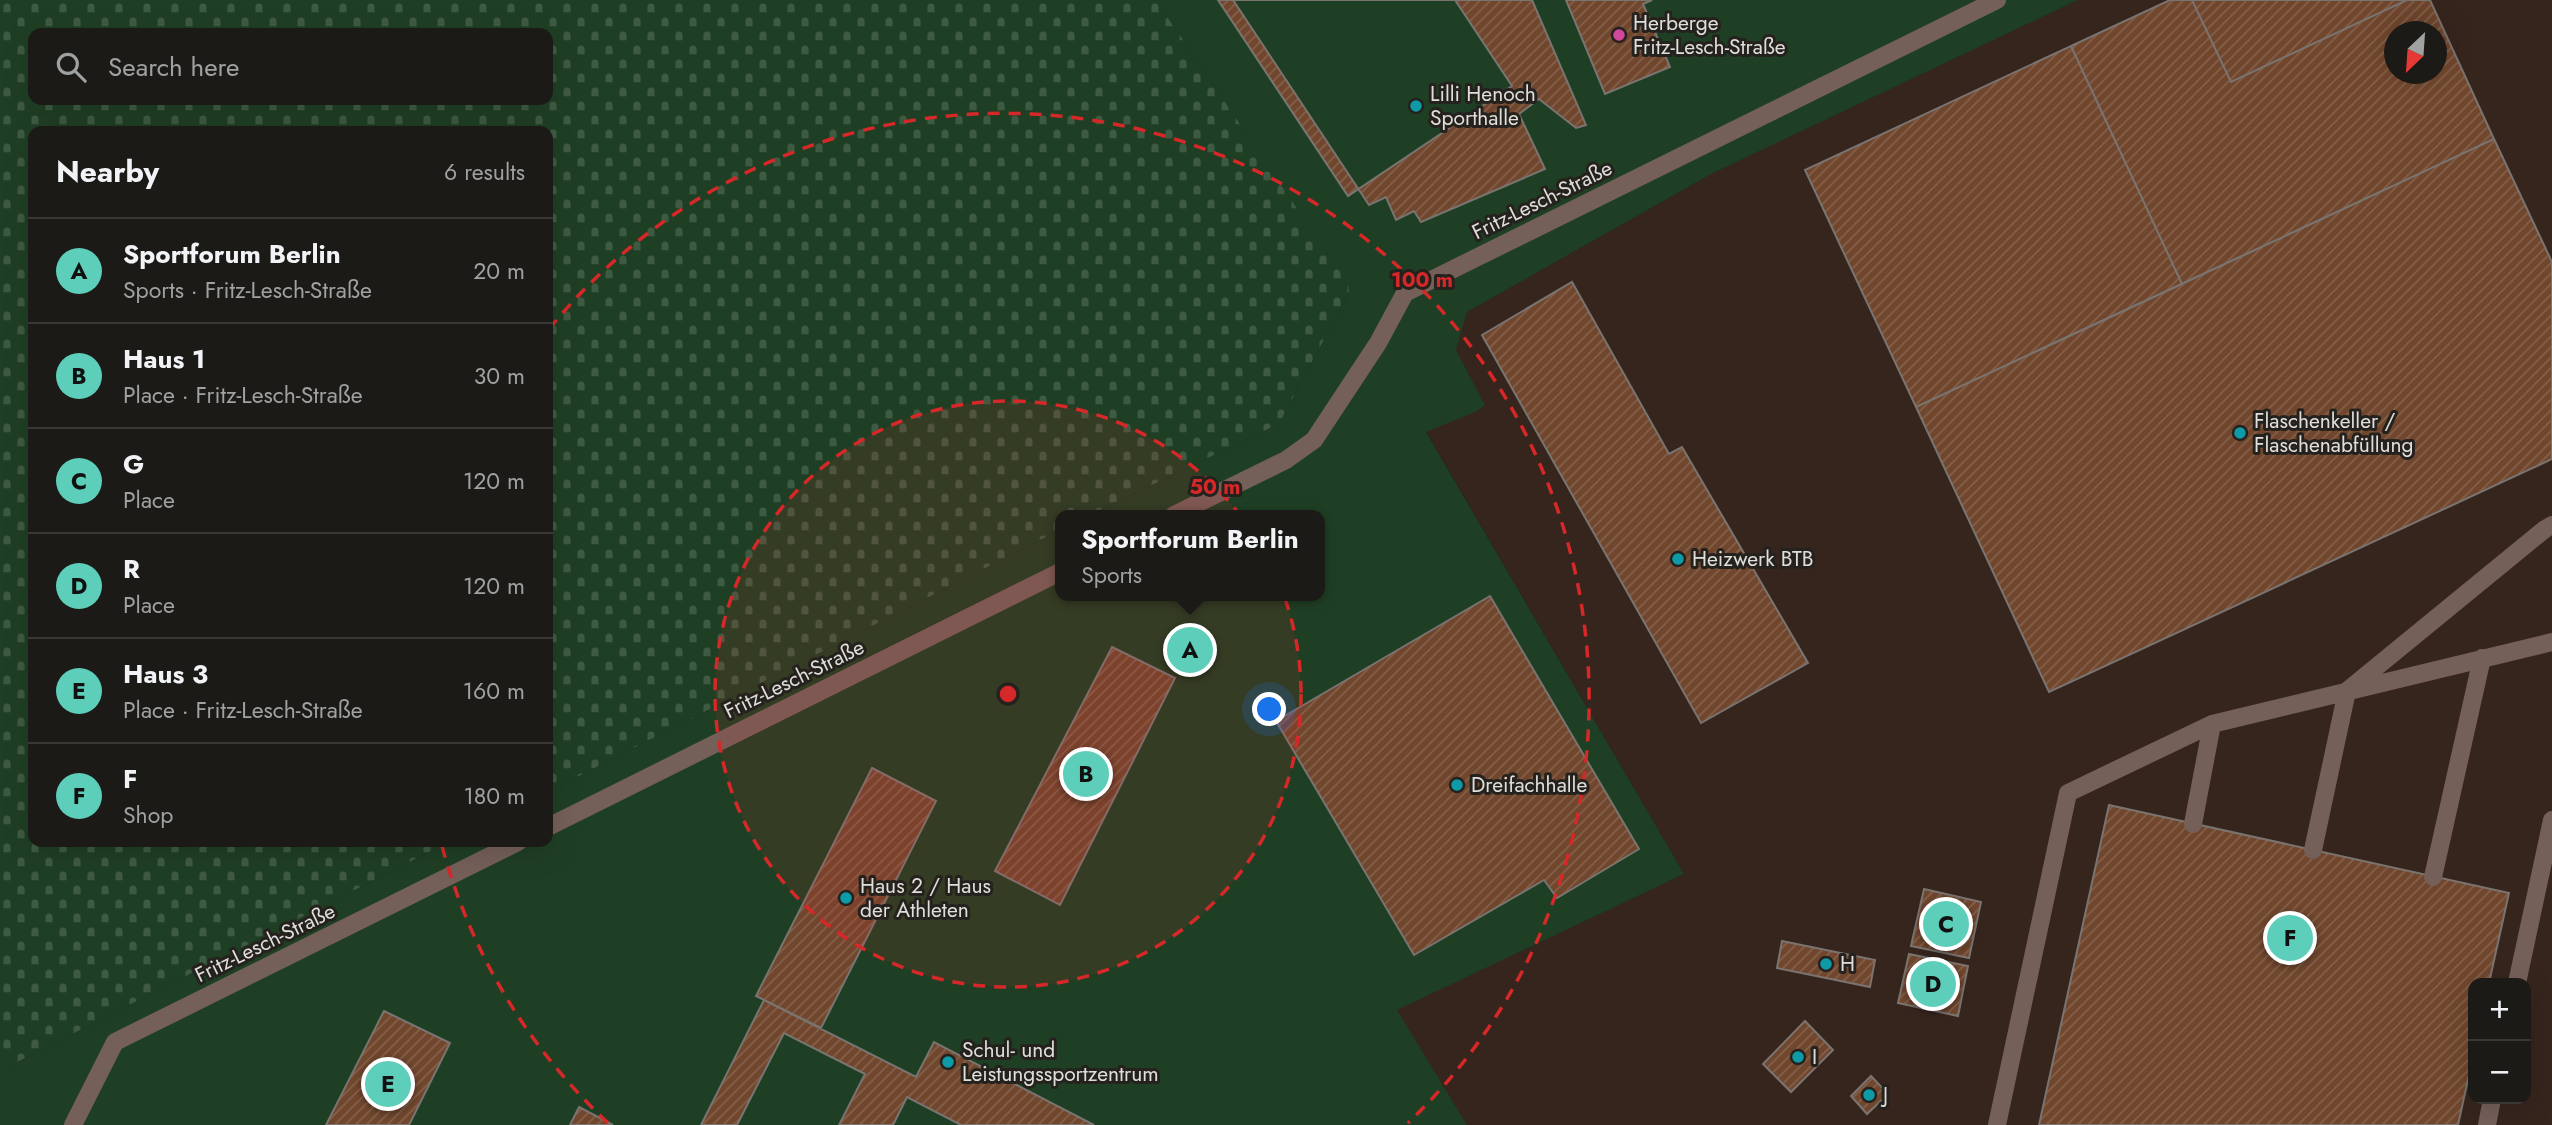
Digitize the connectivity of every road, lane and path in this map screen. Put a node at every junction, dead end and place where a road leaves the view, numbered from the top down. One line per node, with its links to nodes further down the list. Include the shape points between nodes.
1 (1997, 0): 2 (street, Fritz-Lesch-Straße, via 1405,293 1314,440 1286,460)
2 (1184, 510)
3 (2552, 526): 7 (street)
4 (1055, 574): 11 (street, Fritz-Lesch-Straße)
5 (2552, 642): 6 (street)
6 (2482, 658): 7 (street); 14 (street)
7 (2347, 691): 8 (street); 13 (street)
8 (2212, 724): 10 (street); 18 (street, via 2068,793)
9 (2552, 820): 15 (street)
10 (2193, 824)
11 (553, 825)
12 (508, 847): 17 (street, Fritz-Lesch-Straße, via 115,1042)
13 (2313, 850)
14 (2433, 877)
15 (2518, 978)
16 (2491, 1104): 19 (street)
17 (73, 1125)
18 (1997, 1125)
19 (2487, 1125)

